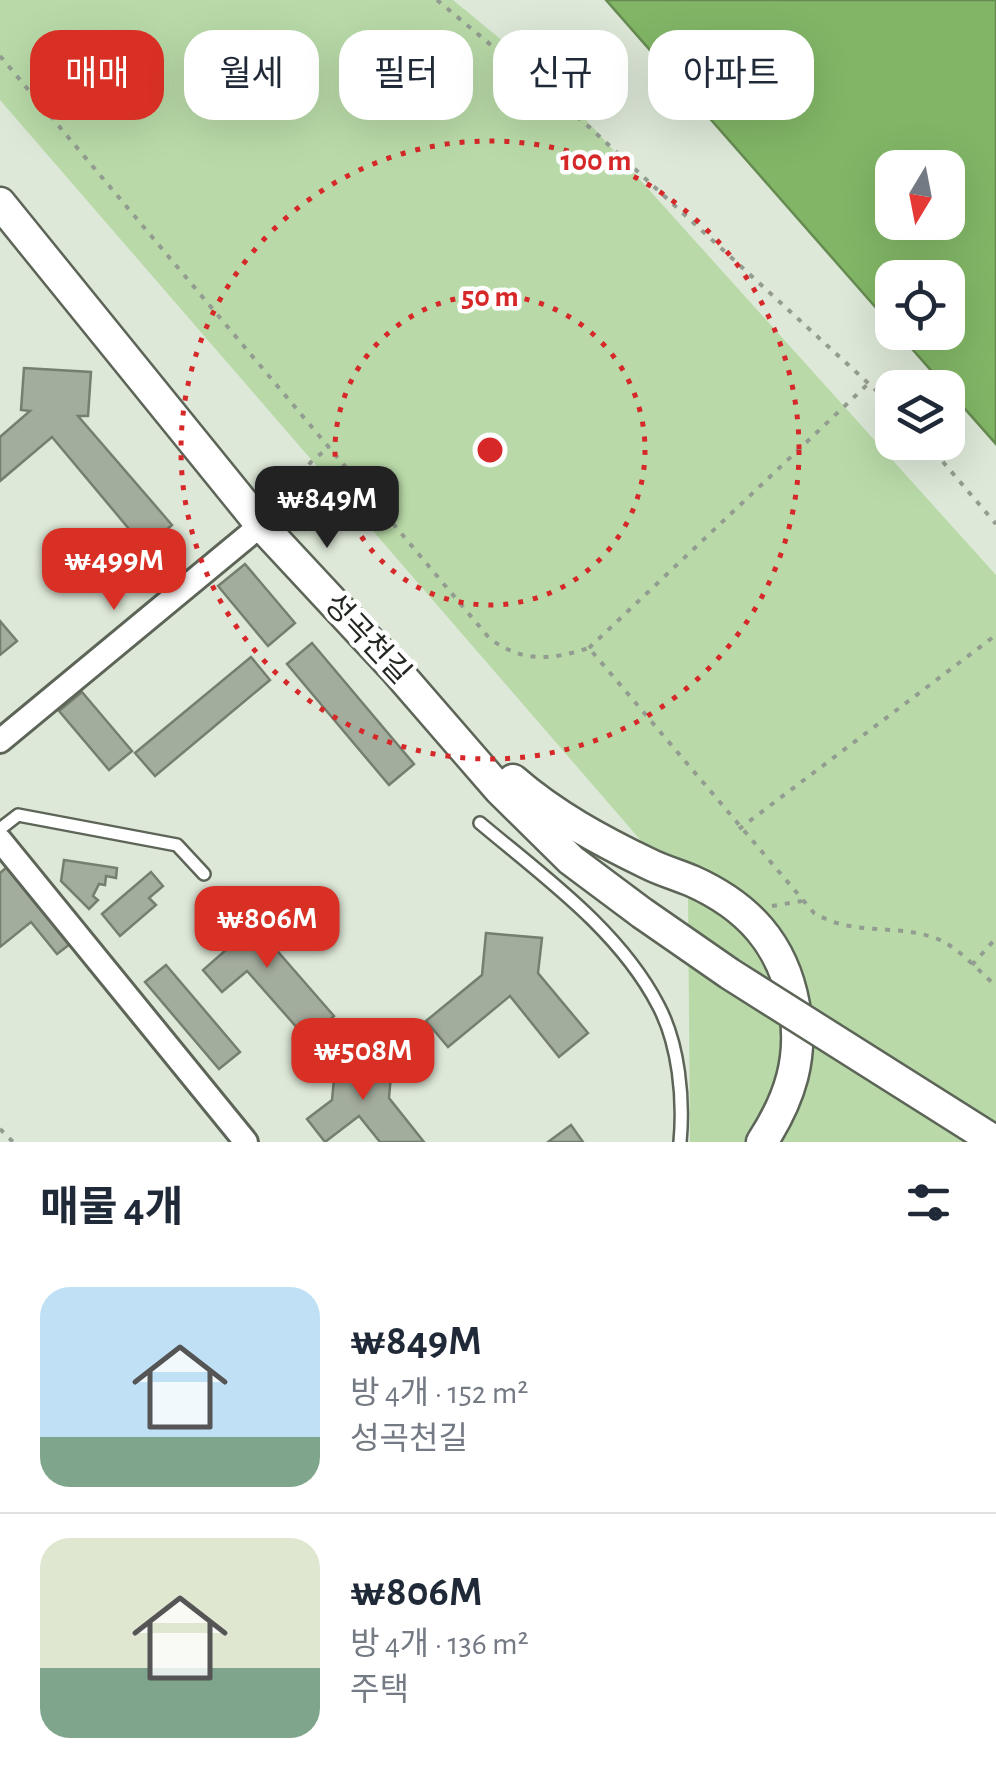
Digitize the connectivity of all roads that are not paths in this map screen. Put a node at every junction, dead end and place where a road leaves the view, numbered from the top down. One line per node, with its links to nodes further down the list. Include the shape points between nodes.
1 (0, 204): 2 (street, 성곡천길)
2 (261, 525): 3 (street); 4 (street, 성곡천길)
3 (0, 741)
4 (458, 742): 11 (street, via 561,816 730,902 774,947 788,975 799,1054 779,1116); 12 (street, 성곡천길, bridge, via 572,860 642,913)
5 (480, 823): 10 (lane, via 569,898 624,955 659,1006 678,1066)
6 (0, 829): 8 (lane, via 18,815 177,845)
7 (0, 840): 9 (street)
8 (204, 874)
9 (246, 1142)
10 (680, 1142)
11 (762, 1142)
12 (996, 1142)

